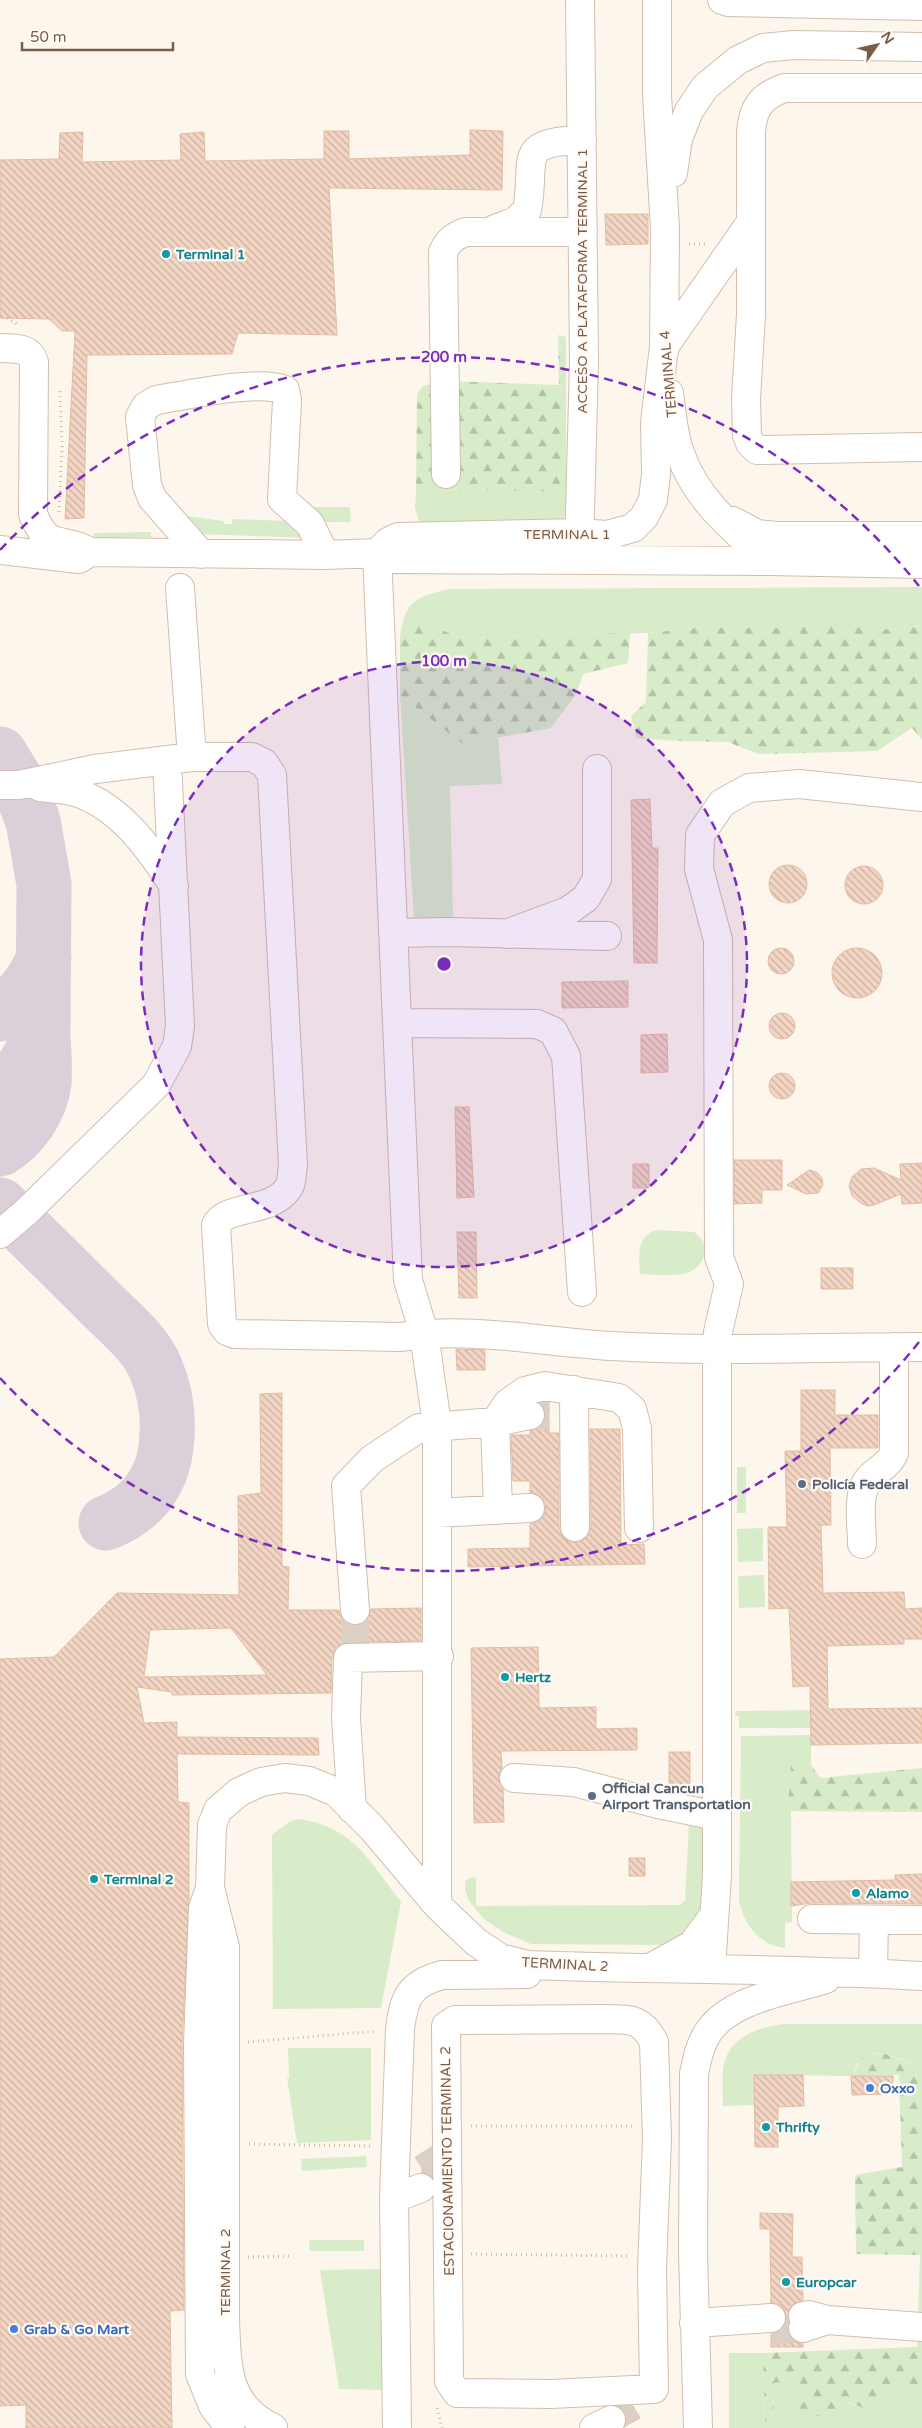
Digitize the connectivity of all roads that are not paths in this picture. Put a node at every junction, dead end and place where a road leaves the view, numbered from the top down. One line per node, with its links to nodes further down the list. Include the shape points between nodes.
1 (580, 0): 8 (street, ACCESO A PLATAFORMA TERMINAL 1)
2 (657, 0): 9 (street, TERMINAL 4, via 657,95)
3 (722, 0): 4 (street)
4 (922, 6)
5 (919, 49): 6 (street); 9 (street, via 794,44 764,48 738,60 704,87 689,111 678,139)
6 (863, 87): 7 (street); 12 (street, via 784,88 764,98 756,107 751,132)
7 (922, 88)
8 (582, 140): 10 (street, via 548,142 535,152 531,160 527,210 516,221); 11 (street, ACCESO A PLATAFORMA TERMINAL 1)
9 (665, 229): 14 (street, TERMINAL 4)
10 (488, 232): 11 (street); 16 (street, via 456,235 442,252)
11 (583, 232): 18 (street, ACCESO A PLATAFORMA TERMINAL 1, via 584,360)
12 (751, 233): 14 (street); 15 (street, via 746,399 747,435 753,447 765,450)
13 (0, 348): 21 (street, TERMINAL 1, via 22,349 29,352 34,362 33,514 38,527 51,542 79,546)
14 (665, 356): 17 (street, TERMINAL 4, via 673,425 680,454 691,478); 18 (street, TERMINAL 1, via 655,423 653,500 644,517 633,528 607,535)
15 (922, 447)
16 (446, 474)
17 (710, 504): 19 (street, via 757,534); 26 (street, TERMINAL 4, via 731,529)
18 (579, 533): 22 (street, TERMINAL 1, via 398,537); 25 (street, ACCESO A PLATAFORMA TERMINAL 1)
19 (922, 536)
20 (0, 550): 21 (street, TERMINAL 1, via 79,559)
21 (90, 552): 23 (street, TERMINAL 1)
22 (377, 553): 24 (street, TERMINAL 1); 25 (street, TERMINAL 1, via 392,559); 34 (street)
23 (200, 554): 24 (street, TERMINAL 1); 24 (street, via 152,498 147,485 140,417 146,406 156,400 259,386 285,390 282,499 310,524)
24 (325, 555)
25 (579, 562): 26 (street, TERMINAL 1)
26 (769, 562): 27 (street)
27 (922, 564)
28 (180, 588): 29 (street)
29 (180, 759): 31 (street, via 95,769); 33 (street); 40 (street, via 252,757 264,763 272,774 293,1165 290,1184 281,1196 263,1206 223,1217 216,1225 222,1324 234,1334 401,1337)
30 (597, 769): 35 (street, via 597,879 586,898 568,911)
31 (9, 785): 33 (street, via 74,791 99,802 120,818 150,850)
32 (922, 797): 41 (street, via 799,784 749,788 722,803 700,835 699,869 718,940 719,1257 729,1284)
33 (175, 888): 38 (street, via 180,1026 170,1062 156,1085)
34 (393, 933): 35 (street); 37 (street)
35 (506, 934): 36 (street)
36 (607, 936)
37 (397, 1023): 39 (street, via 536,1024 553,1031 566,1056); 40 (street, via 408,1280)
38 (0, 1234)
39 (582, 1292)
40 (424, 1334): 41 (street, via 486,1335 612,1346); 46 (street)
41 (717, 1340): 42 (street); 57 (street)
42 (894, 1347): 43 (street); 52 (street, via 894,1453 890,1463 866,1482 862,1494)
43 (922, 1347)
44 (557, 1409): 45 (street); 45 (street, via 545,1386 524,1391 508,1403); 50 (street); 51 (street, via 619,1398 632,1410 637,1428)
45 (495, 1422): 46 (street); 48 (street)
46 (437, 1425): 49 (street); 53 (street, via 419,1428 396,1442 358,1471 346,1486)
47 (530, 1508): 48 (street)
48 (498, 1510): 49 (street)
49 (438, 1513): 54 (street)
50 (576, 1527)
51 (639, 1528)
52 (862, 1544)
53 (355, 1610)
54 (438, 1656): 56 (street, via 351,1652 346,1718); 59 (street)
55 (514, 1778): 57 (street, via 574,1782)
56 (352, 1809): 58 (street, TERMINAL 2, via 336,1792 310,1781 285,1778 261,1782 239,1792 218,1810 212,1825); 59 (street, TERMINAL 2)
57 (717, 1816): 60 (street)
58 (210, 1888): 69 (street, TERMINAL 2, via 225,1947); 69 (street, TERMINAL 2, via 203,1908 198,2064)
59 (438, 1905): 64 (street, TERMINAL 2, via 476,1942 500,1958 528,1965)
60 (714, 1915): 65 (street, via 692,1945); 66 (street)
61 (812, 1919): 62 (street)
62 (874, 1920): 63 (street); 67 (street)
63 (922, 1920)
64 (585, 1967): 65 (street, TERMINAL 2); 71 (street, via 520,1974 442,1975 415,1987 408,1995 402,2008 400,2029)
65 (652, 1967): 66 (street, TERMINAL 2)
66 (711, 1970): 67 (street, TERMINAL 2)
67 (862, 1972): 68 (street, TERMINAL 2); 76 (street, via 743,2004 721,2018 708,2032 698,2052 694,2074)
68 (922, 1976)
69 (217, 2085): 72 (street, TERMINAL 2); 72 (street, TERMINAL 2, via 225,2144)
70 (438, 2163): 71 (street); 77 (street, ESTACIONAMIENTO TERMINAL 2, via 448,2253 448,2381 457,2393 577,2394); 77 (street, ESTACIONAMIENTO TERMINAL 2, via 445,2031 450,2022 585,2019 637,2021 647,2028 654,2042 657,2126 652,2256)
71 (394, 2189): 81 (street)
72 (212, 2199): 79 (street, TERMINAL 2, via 200,2374 213,2406); 80 (street, TERMINAL 2, via 227,2368 233,2391 260,2422)
73 (811, 2321): 75 (street)
74 (771, 2324): 76 (street)
75 (922, 2327)
76 (695, 2328): 82 (street)
77 (654, 2390): 78 (street)
78 (612, 2418)
79 (230, 2428)
80 (273, 2428)
81 (397, 2428)
82 (698, 2428)

